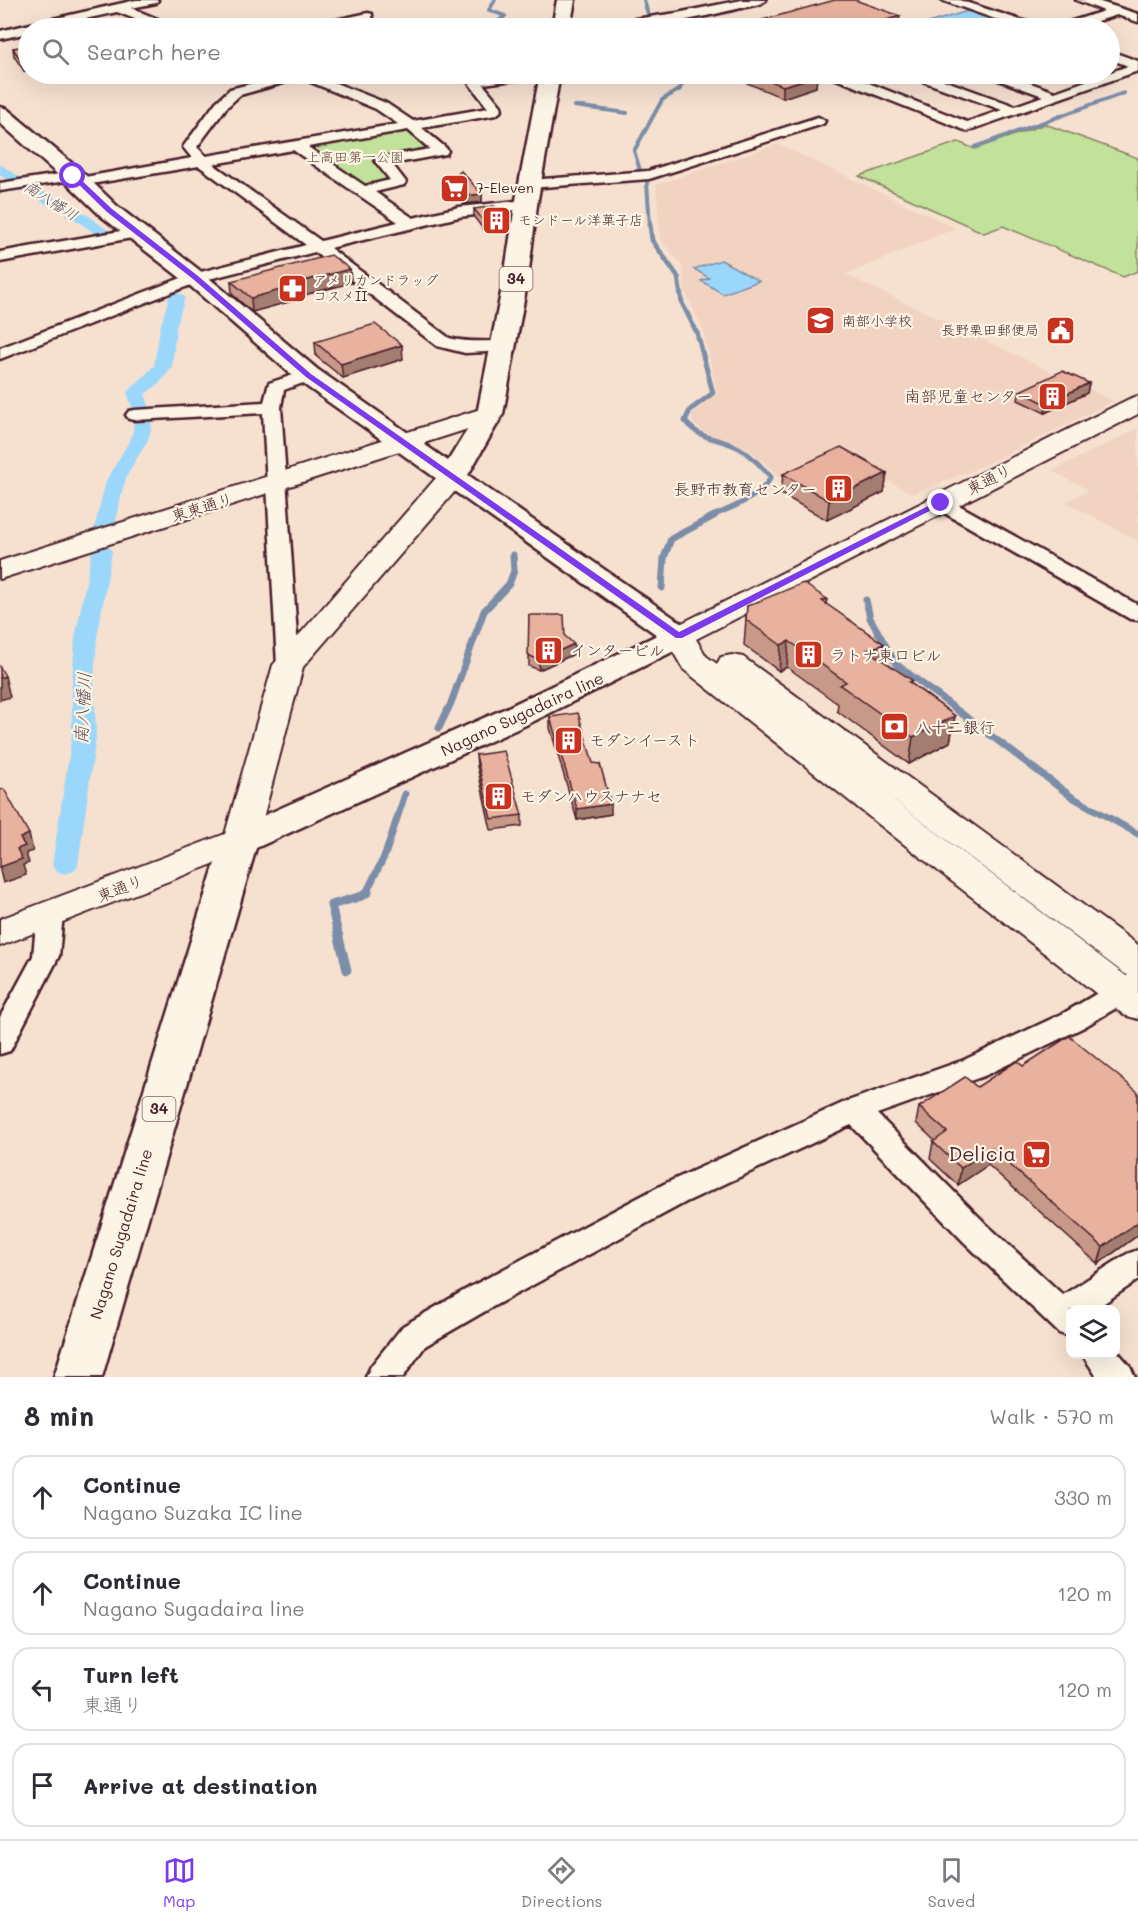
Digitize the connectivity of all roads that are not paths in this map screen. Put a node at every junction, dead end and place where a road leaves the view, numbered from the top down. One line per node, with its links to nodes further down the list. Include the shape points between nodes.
1 (152, 0): 6 (street)
2 (566, 0): 12 (main road)
3 (760, 0): 13 (street)
4 (946, 0): 14 (street)
5 (1082, 0): 7 (street)
6 (119, 8): 9 (street); 10 (street)
7 (1117, 11): 15 (street); 16 (street)
8 (369, 17): 11 (street)
9 (76, 18)
10 (144, 18)
11 (364, 18)
12 (563, 18)
13 (670, 18)
14 (1001, 18)
15 (1095, 18)
16 (1138, 18)
17 (18, 31): 18 (street)
18 (0, 35)
19 (1120, 59): 20 (street)
20 (1138, 66): 21 (street)
21 (1120, 73)
22 (256, 84): 36 (street, via 235,92 221,105 190,147)
23 (327, 84): 34 (street, via 381,105)
24 (476, 84): 34 (street, via 495,110)
25 (548, 84): 40 (main road, 34)
26 (861, 84): 31 (street, via 967,127)
27 (943, 84): 31 (street)
28 (1022, 84): 30 (street)
29 (1090, 84): 30 (street)
30 (1055, 96): 31 (street)
31 (1014, 110)
32 (0, 113): 37 (main road)
33 (818, 121): 40 (street, via 649,175)
34 (411, 126): 35 (street); 39 (street, via 441,151 382,161 399,182)
35 (297, 146): 36 (street); 39 (street)
36 (202, 161): 37 (street); 43 (street)
37 (76, 179): 38 (street); 42 (main road)
38 (0, 187)
39 (363, 191): 41 (street)
40 (528, 194): 41 (street); 46 (main road, 34)
41 (410, 223): 43 (street)
42 (138, 233): 44 (street); 45 (main road)
43 (315, 247): 45 (street); 46 (street, via 443,342 465,348)
44 (0, 257)
45 (195, 278): 47 (street); 48 (main road)
46 (502, 347): 52 (main road, 34)
47 (0, 354)
48 (308, 375): 50 (street, via 275,387); 53 (main road)
49 (1138, 404): 56 (street, 東通り)
50 (272, 407): 51 (street); 55 (street)
51 (141, 414)
52 (490, 414): 53 (street, 東東通り); 54 (main road, 34)
53 (404, 442): 54 (main road); 55 (street, 東東通り)
54 (453, 476): 59 (main road); 60 (street)
55 (276, 483): 57 (street, 東東通り); 60 (street)
56 (941, 503): 58 (street); 59 (street, 東通り)
57 (0, 570)
58 (1138, 614)
59 (679, 636): 61 (main road, Nagano Sugadaira line, via 475,737); 64 (street, via 694,662 916,837)
60 (288, 665): 61 (street)
61 (240, 841): 62 (street, 東通り); 71 (main road, Nagano Sugadaira line / 34)
62 (51, 914): 63 (street, 東通り); 65 (street, via 46,956)
63 (0, 933)
64 (1134, 986): 66 (street, via 974,1068)
65 (0, 1043)
66 (855, 1110): 69 (street, via 975,1233); 72 (street, via 675,1193 483,1296 414,1336)
67 (1138, 1263): 68 (street)
68 (1083, 1305)
69 (1066, 1318)
70 (1102, 1359): 73 (street)
71 (78, 1377)
72 (383, 1377)
73 (1118, 1377)

